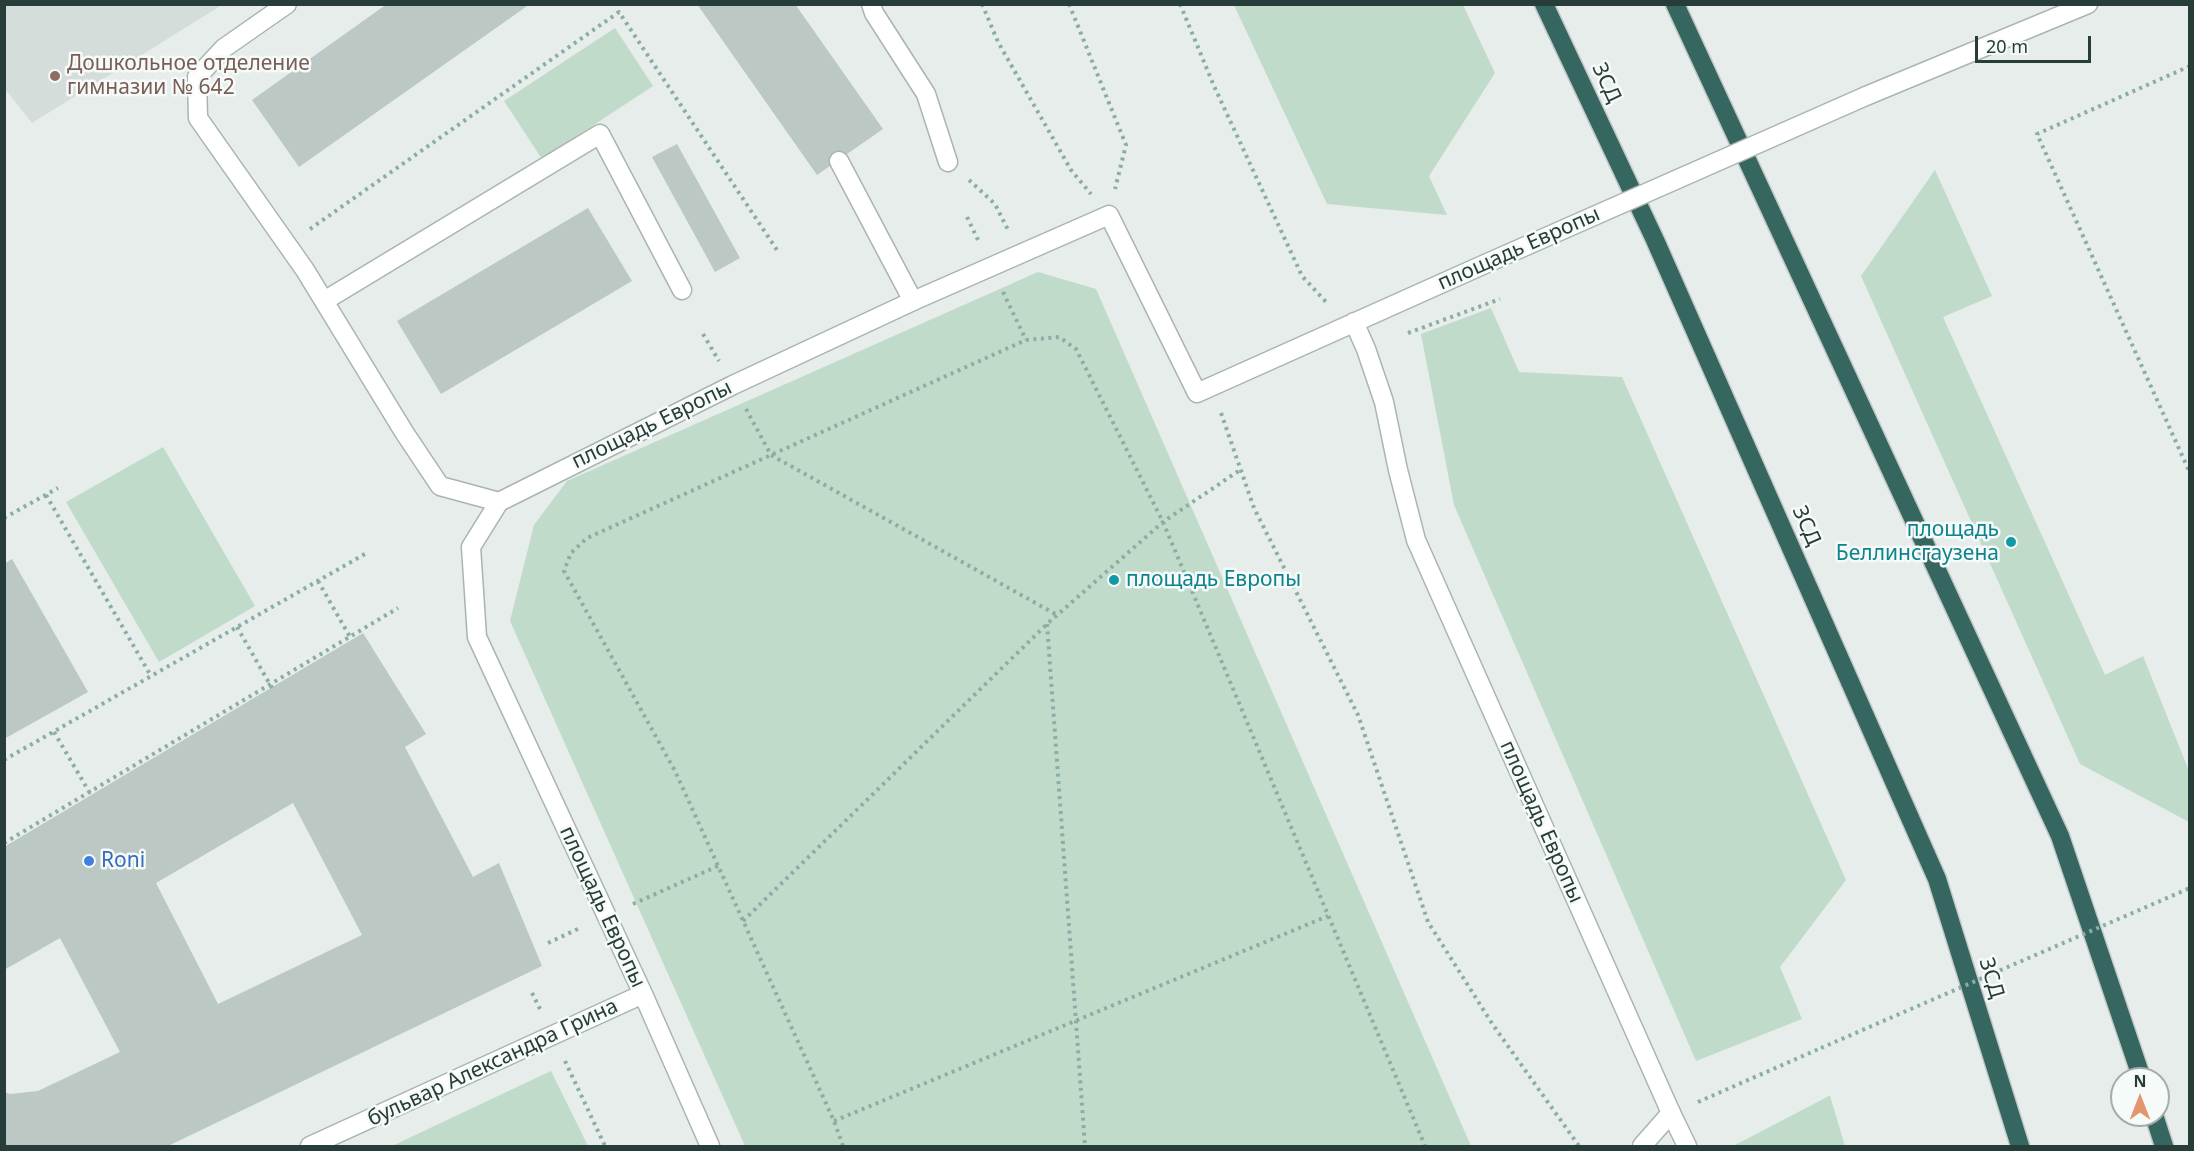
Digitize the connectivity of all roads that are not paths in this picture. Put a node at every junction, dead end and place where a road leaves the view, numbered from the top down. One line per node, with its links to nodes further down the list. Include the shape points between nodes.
1 (287, 4): 9 (street, via 224,48 196,77 198,118)
2 (1544, 4): 21 (highway, ЗСД, via 1655,240 1937,879)
3 (1675, 4): 14 (highway, via 2060,836)
4 (2088, 4): 11 (street, площадь Европы, bridge, via 1866,96)
5 (878, 7): 7 (street, via 926,94)
6 (839, 161): 10 (street)
7 (948, 162)
8 (682, 290): 9 (street, via 600,134)
9 (324, 301): 12 (street, via 440,486)
10 (913, 301): 11 (street, площадь Европы, via 1109,215 1197,393); 12 (street, площадь Европы)
11 (1354, 322): 15 (street, площадь Европы, via 1384,402 1416,540)
12 (499, 502): 13 (street, площадь Европы, via 471,547 477,637)
13 (643, 994): 17 (street, бульвар Александра Грина); 18 (street, площадь Европы)
14 (2138, 1067)
15 (1671, 1113): 19 (street); 20 (street, площадь Европы)
16 (2158, 1127): 22 (highway)
17 (310, 1146)
18 (710, 1146)
19 (1642, 1146)
20 (1687, 1146)
21 (2020, 1146)
22 (2164, 1146)

